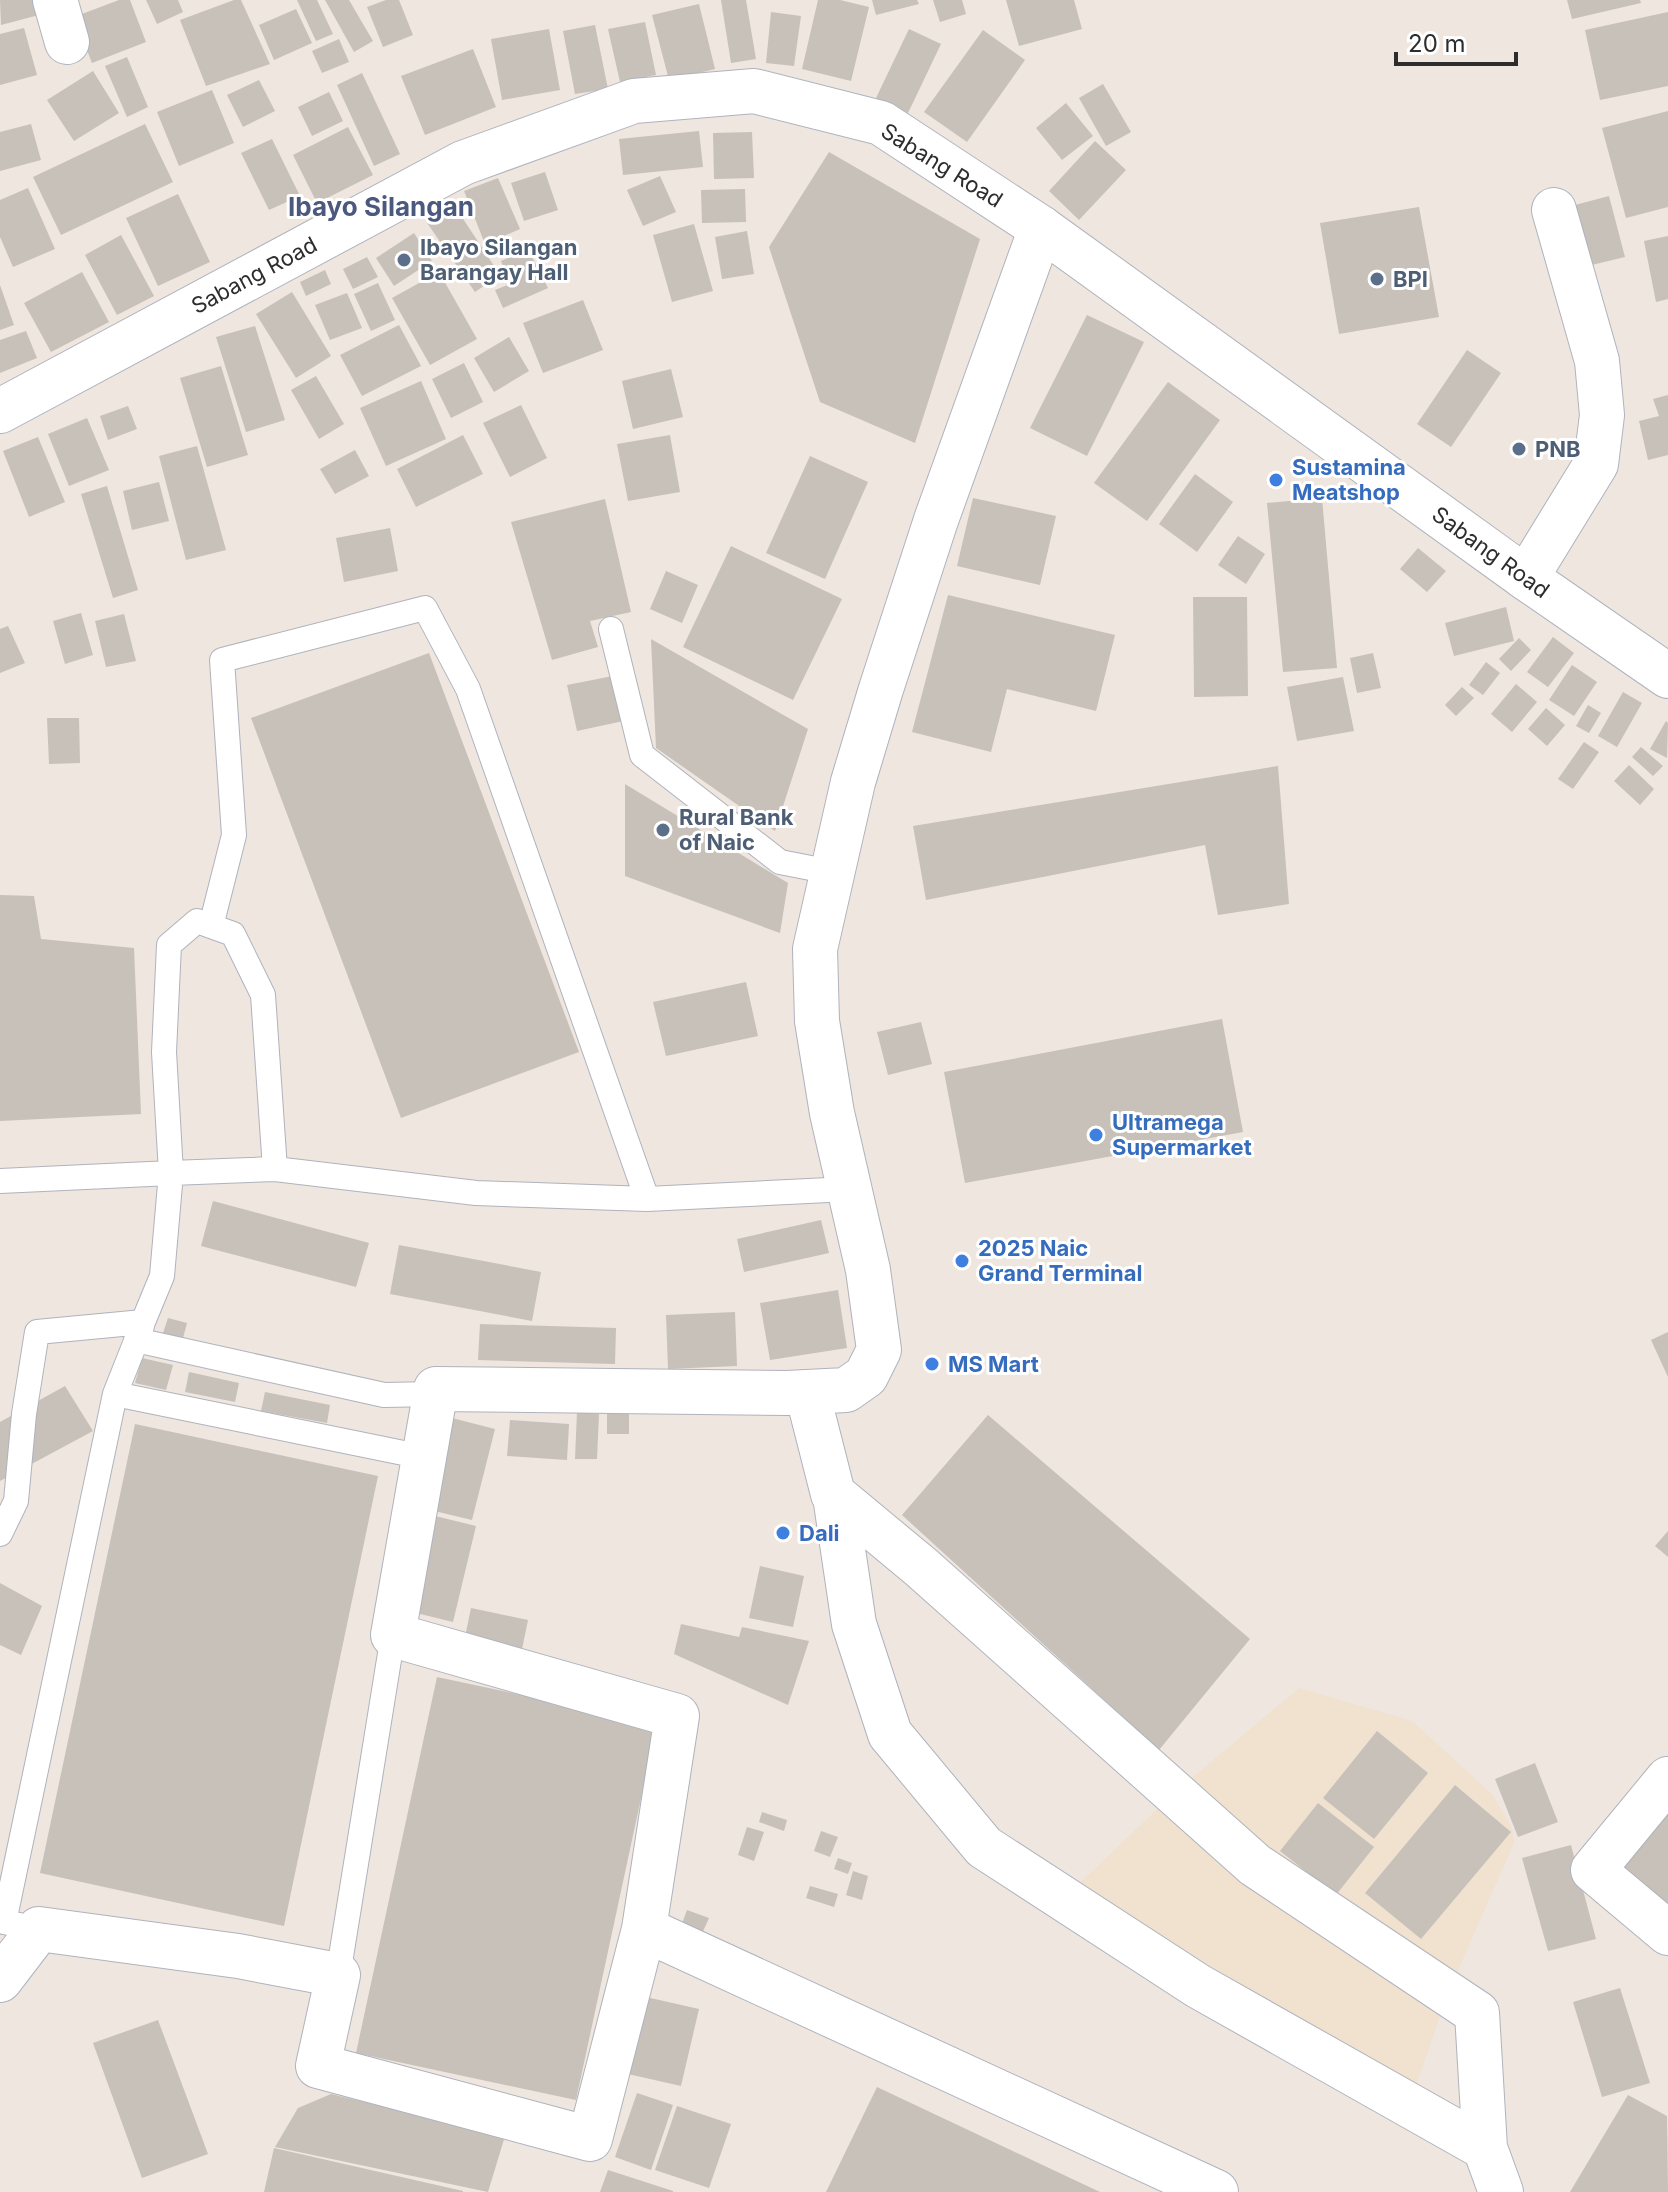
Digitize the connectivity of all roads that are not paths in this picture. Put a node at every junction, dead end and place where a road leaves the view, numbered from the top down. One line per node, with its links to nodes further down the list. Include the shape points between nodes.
1 (55, 0): 2 (street)
2 (67, 42)
3 (1554, 210): 6 (street, via 1597,361 1602,415 1596,464)
4 (1041, 228): 5 (street, Sabang Road, via 881,123 754,91 634,101 463,163); 6 (street, Sabang Road); 9 (street, via 931,534 853,782)
5 (0, 411)
6 (1526, 578): 8 (street, Sabang Road)
7 (611, 629): 9 (lane, via 642,755 780,862)
8 (1668, 676)
9 (831, 872): 14 (street, via 815,949 817,1021)
10 (211, 926): 11 (lane, via 233,934 263,995); 12 (lane, via 197,921 169,945 164,1052); 15 (lane, via 234,835 222,660 425,608 468,689)
11 (275, 1169): 12 (lane); 15 (lane, via 476,1193)
12 (171, 1173): 13 (lane); 16 (lane, via 162,1276)
13 (0, 1181)
14 (849, 1189): 15 (lane); 18 (street, via 879,1350 866,1376 846,1390)
15 (647, 1199)
16 (149, 1308): 17 (lane); 23 (lane, via 143,1322 37,1332 16,1501)
17 (136, 1340): 19 (lane); 20 (lane, via 384,1395)
18 (807, 1392): 20 (street, via 436,1389); 22 (street)
19 (115, 1394): 21 (lane); 26 (lane, via 4,1922)
20 (435, 1394): 21 (street)
21 (423, 1457): 24 (street)
22 (835, 1496): 31 (street, via 1255,1865 1477,2013); 31 (street, via 854,1624 890,1734 984,1847 1198,1986)
23 (0, 1534)
24 (393, 1635): 27 (street, via 677,1716); 29 (lane)
25 (1668, 1779): 28 (street, via 1593,1870)
26 (39, 1929): 29 (street); 30 (street)
27 (644, 1929): 29 (street, via 590,2139 318,2066); 32 (street)
28 (1668, 1933)
29 (338, 1975)
30 (0, 1980)
31 (1485, 2148): 33 (street)
32 (1216, 2192)
33 (1501, 2192)

